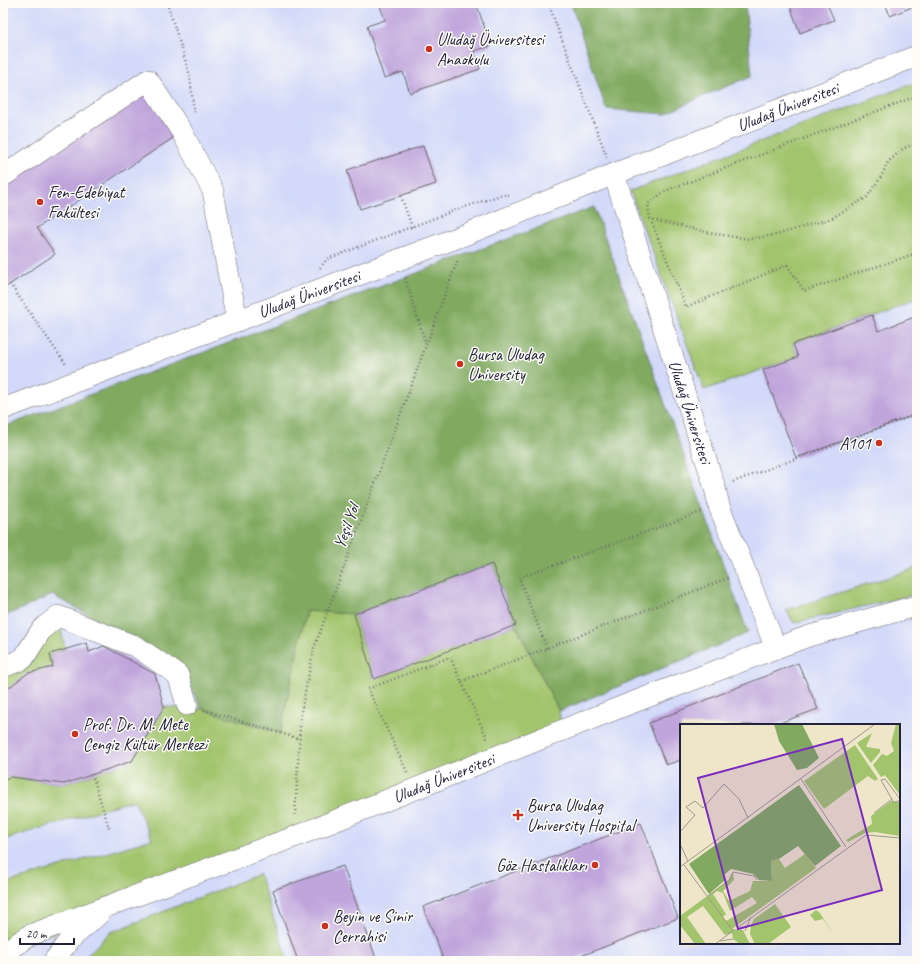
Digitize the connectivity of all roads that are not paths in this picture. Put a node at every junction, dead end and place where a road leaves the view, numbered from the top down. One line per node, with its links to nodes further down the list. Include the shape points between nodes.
1 (917, 56): 2 (street, Uludağ Üniversitesi)
2 (614, 174): 4 (street, Uludağ Üniversitesi, via 467,234); 7 (street, Uludağ Üniversitesi, via 717,497)
3 (3, 176): 4 (street, via 148,80 182,132 214,191)
4 (237, 321): 5 (street, Uludağ Üniversitesi)
5 (3, 409)
6 (917, 608): 7 (street, Uludağ Üniversitesi, via 912,607 809,636)
7 (776, 648): 10 (street, Uludağ Üniversitesi, via 294,837)
8 (3, 667): 9 (street, via 23,659 42,629 58,616 137,647 178,675)
9 (186, 705)
10 (110, 905): 11 (street, Uludağ Üniversitesi, via 30,935); 14 (street, Uludağ Üniversitesi, via 69,940)
11 (3, 953)
12 (3, 960): 13 (street)
13 (8, 961)
14 (54, 961)

